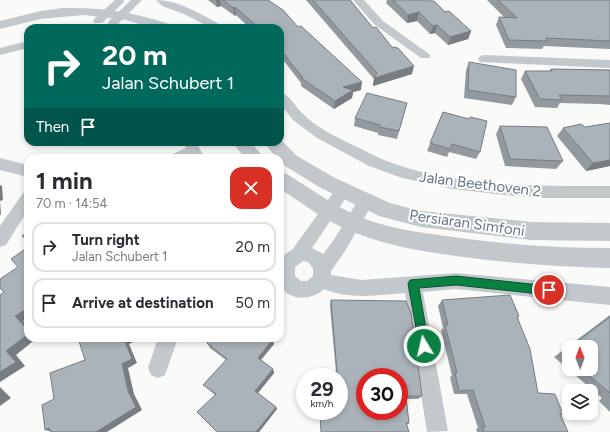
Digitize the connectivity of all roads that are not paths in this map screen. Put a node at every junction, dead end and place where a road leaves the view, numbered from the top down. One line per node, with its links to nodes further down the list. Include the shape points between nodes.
1 (122, 0): 5 (street)
2 (137, 0): 5 (street)
3 (161, 0): 9 (street)
4 (358, 0): 15 (street, via 379,23)
5 (114, 16): 6 (street, via 98,21); 7 (street); 8 (street, via 136,17); 10 (street, via 59,13)
6 (60, 24)
7 (128, 24)
8 (156, 24)
9 (211, 24)
10 (0, 25)
11 (24, 29): 12 (street)
12 (0, 34)
13 (24, 45): 14 (street)
14 (0, 52)
15 (425, 56)
16 (484, 59): 17 (street)
17 (610, 64)
18 (284, 101): 28 (street, Jalan Beethoven 2, via 298,117 322,135 367,159 407,174 504,189)
19 (244, 146): 21 (street)
20 (276, 146): 22 (street, Persiaran Simfoni)
21 (252, 154)
22 (284, 154)
23 (284, 154): 27 (street, Persiaran Simfoni, via 291,161)
24 (0, 164): 25 (street)
25 (24, 170)
26 (284, 182): 31 (street, Persiaran Simfoni)
27 (342, 190): 29 (street, Persiaran Simfoni); 31 (street)
28 (610, 192)
29 (366, 201): 32 (street); 33 (street, Persiaran Simfoni, via 386,210 421,219 532,231)
30 (24, 203): 34 (street)
31 (328, 210): 32 (street, Persiaran Simfoni); 35 (street)
32 (353, 223): 36 (street, Persiaran Simfoni, via 424,242 565,258); 37 (street)
33 (610, 232)
34 (0, 240)
35 (289, 257): 37 (street, via 311,256 318,261); 37 (street, via 285,276 291,285 308,289 318,283)
36 (610, 258)
37 (322, 274): 38 (street, via 332,284 362,288)
38 (413, 284): 39 (street, via 456,281); 42 (street)
39 (610, 296)
40 (167, 342): 41 (street)
41 (158, 368)
42 (437, 431)

